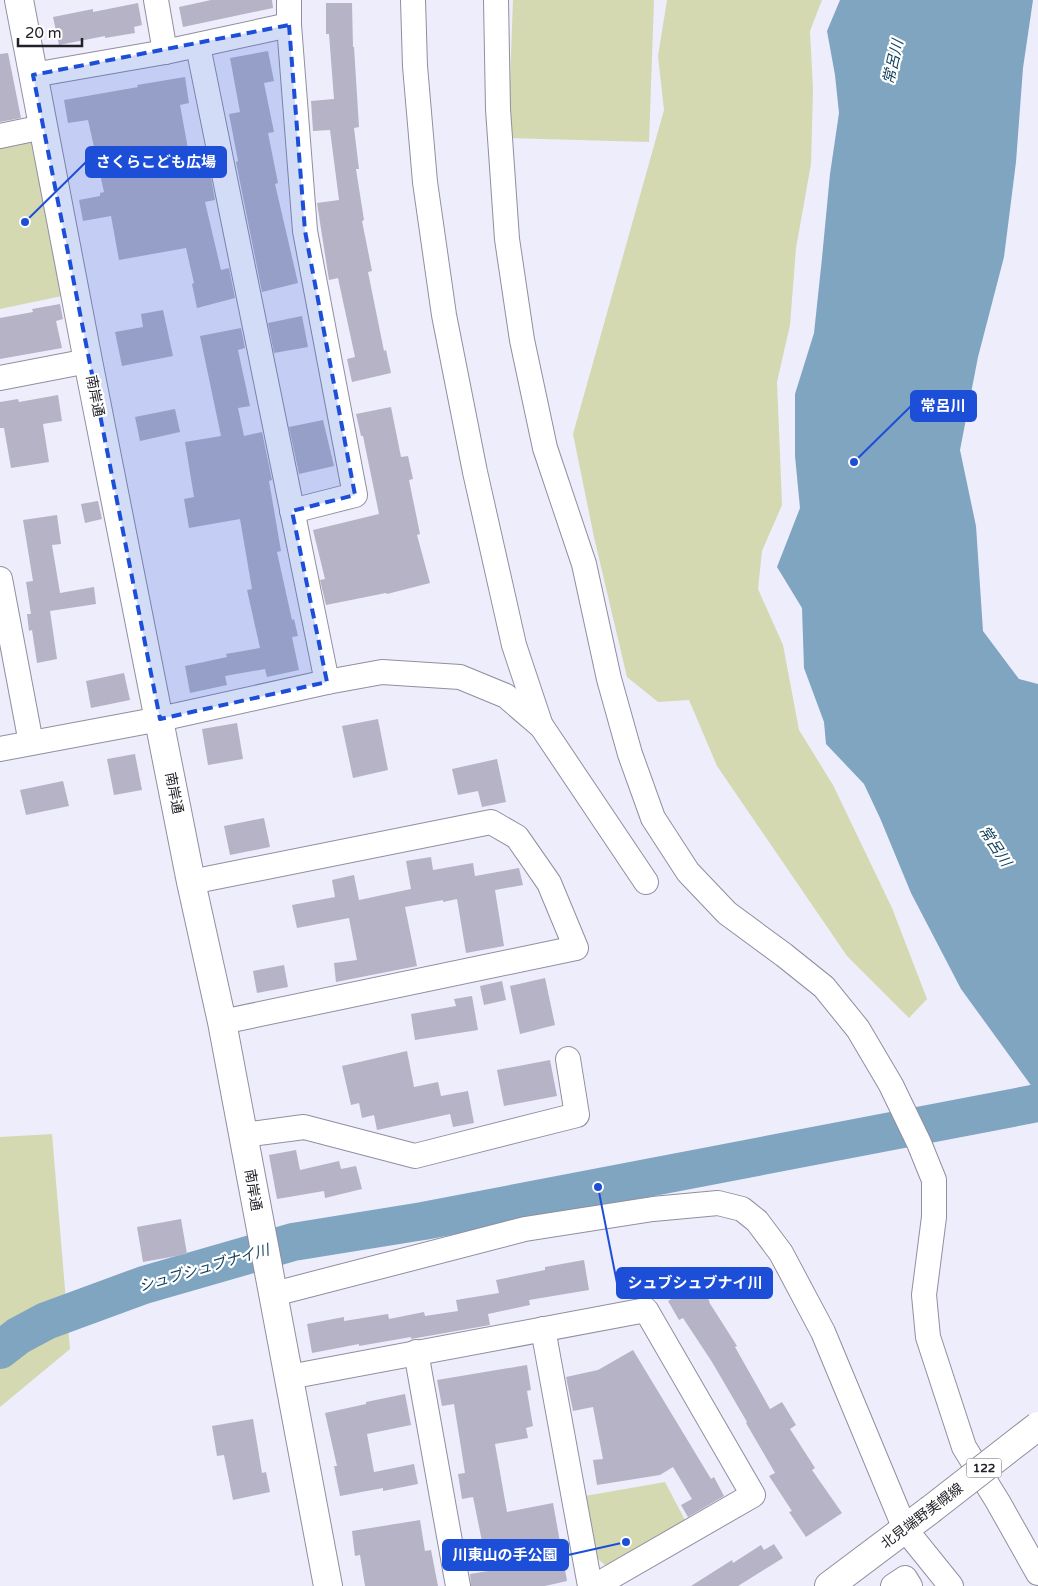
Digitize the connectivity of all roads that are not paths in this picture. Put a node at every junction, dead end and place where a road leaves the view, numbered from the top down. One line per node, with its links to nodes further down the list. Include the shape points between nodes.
1 (19, 0): 9 (main road, 南岸通)
2 (156, 0): 8 (street)
3 (289, 0): 6 (street)
4 (414, 0): 18 (street, via 415,66 425,182 444,315 514,645)
5 (496, 0): 32 (street, via 498,109 507,238 522,340 545,448 584,564 630,754 653,818 688,872 727,913 824,988 858,1029 891,1085 934,1180 934,1217 924,1295 928,1337 964,1447)
6 (289, 25): 7 (street); 14 (street, via 305,231 355,495)
7 (198, 46): 8 (street); 14 (street)
8 (166, 52): 9 (street)
9 (33, 75): 10 (main road, 南岸通)
10 (44, 127): 11 (street); 12 (main road, 南岸通)
11 (0, 136)
12 (88, 361): 13 (street); 17 (main road, 南岸通)
13 (0, 378)
14 (292, 511): 16 (street)
15 (0, 579): 19 (street)
16 (327, 682): 17 (street); 18 (street, via 382,672 460,677 506,696)
17 (160, 720): 19 (street); 21 (main road, 南岸通)
18 (542, 727): 22 (street)
19 (31, 743): 20 (street)
20 (0, 749)
21 (192, 882): 23 (main road, 南岸通); 23 (street, via 491,822 517,837 549,883 576,948)
22 (646, 882)
23 (222, 1022): 25 (main road, 南岸通)
24 (568, 1059): 25 (street, via 577,1116 415,1156 304,1127)
25 (243, 1135): 26 (main road, 南岸通)
26 (272, 1285): 29 (main road, 南岸通); 31 (street, via 525,1229 681,1206 718,1203 742,1209 757,1221 781,1253 823,1332)
27 (543, 1329): 28 (street); 35 (street); 36 (street, via 646,1310 753,1495)
28 (416, 1352): 29 (street); 34 (street)
29 (289, 1377): 33 (main road, 南岸通)
30 (1038, 1426): 31 (main road, 北見端野美幌線 / 122, bridge)
31 (905, 1529): 37 (main road, 北見端野美幌線 / 122); 40 (street)
32 (1038, 1573)
33 (328, 1586)
34 (458, 1586)
35 (590, 1586)
36 (595, 1586)
37 (829, 1586)
38 (892, 1586): 39 (street, via 904,1578)
39 (910, 1586)
40 (951, 1586)

